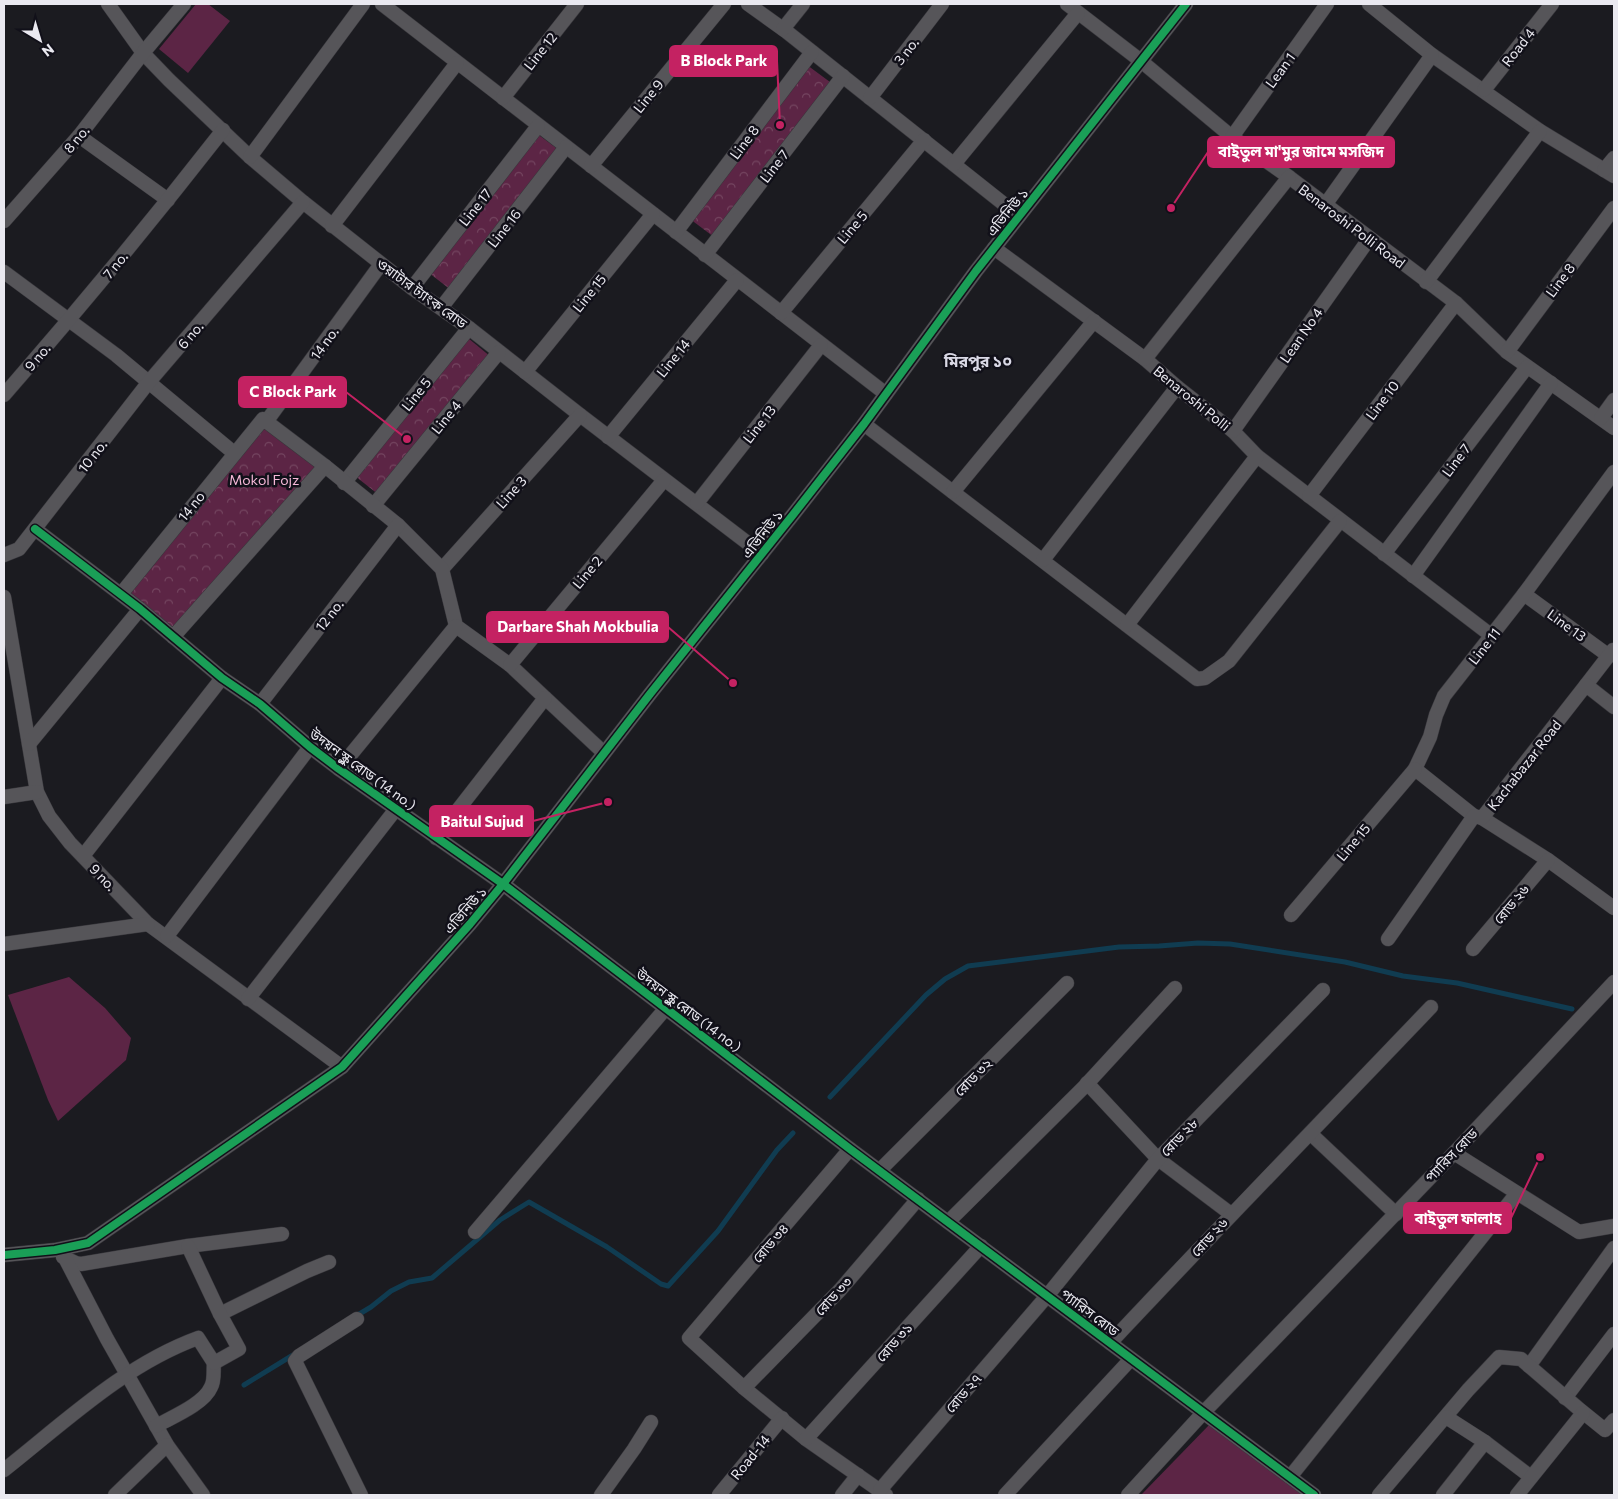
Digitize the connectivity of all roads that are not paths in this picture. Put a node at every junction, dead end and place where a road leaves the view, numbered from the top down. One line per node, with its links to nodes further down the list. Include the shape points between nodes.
1 (108, 4): 17 (street, ওয়াটার ট্যাংক রোড)
2 (184, 4): 17 (street, 8 no.)
3 (363, 4): 33 (street)
4 (382, 4): 21 (street)
5 (577, 4): 24 (street, Line 12)
6 (724, 4): 36 (street, Line 9)
7 (748, 4): 16 (street)
8 (802, 4): 16 (street)
9 (942, 4): 25 (street, 3 no.)
10 (1067, 4): 15 (street, Benaroshi Polli Road)
11 (1186, 4): 20 (street, এভিনিউ ১)
12 (1327, 4): 30 (street, Lean 1)
13 (1372, 4): 19 (street)
14 (1552, 4): 23 (street, Road 4)
15 (1078, 13): 20 (street, Benaroshi Polli Road); 35 (street)
16 (783, 29): 18 (street)
17 (143, 52): 27 (street, ওয়াটার ট্যাংক রোড); 29 (street, 8 no.)
18 (812, 52): 22 (street); 47 (street, Line 8)
19 (1432, 55): 23 (street); 41 (street)
20 (1140, 61): 30 (street, Benaroshi Polli Road); 44 (street, এভিনিউ ১)
21 (457, 63): 24 (street); 46 (street)
22 (843, 76): 25 (street); 50 (street, Line 7)
23 (1484, 90): 28 (street)
24 (503, 98): 26 (street)
25 (870, 98): 31 (street)
26 (538, 126): 32 (street); 55 (street, Line 17)
27 (223, 130): 33 (street, ওয়াটার ট্যাংক রোড); 39 (street, 7 no.)
28 (1540, 131): 37 (street); 54 (street)
29 (79, 136): 39 (street); 45 (street, 8 no.)
30 (1232, 137): 38 (street, Benaroshi Polli Road)
31 (924, 140): 35 (street); 58 (street, Line 5)
32 (566, 147): 36 (street); 57 (street, Line 16)
33 (250, 157): 40 (street, ওয়াটার ট্যাংক রোড)
34 (1614, 158): 37 (street)
35 (954, 164): 44 (street)
36 (590, 166): 43 (street)
37 (1609, 173)
38 (1289, 177): 41 (street, Benaroshi Polli Road); 65 (street)
39 (168, 200): 59 (street, 7 no.)
40 (303, 202): 46 (street, ওয়াটার ট্যাংক রোড); 68 (street, 6 no.)
41 (1325, 205): 48 (street, Benaroshi Polli Road)
42 (1614, 208): 64 (street, Line 8)
43 (652, 214): 47 (street); 67 (street, Line 15)
44 (1020, 216): 49 (street, এভিনিউ ১)
45 (4, 221)
46 (332, 226): 51 (street, ওয়াটার ট্যাংক রোড)
47 (676, 232): 50 (street)
48 (1369, 239): 54 (street, Benaroshi Polli Road); 79 (street, Lean No 4)
49 (994, 248): 60 (street, Benaroshi Polli); 71 (street, এভিনিউ ১)
50 (705, 255): 53 (street)
51 (382, 264): 55 (street, ওয়াটার ট্যাংক রোড); 76 (street, 14 no.)
52 (4, 272): 59 (street)
53 (737, 280): 58 (street); 80 (street, Line 14)
54 (1426, 282): 56 (street, Benaroshi Polli Road)
55 (412, 288): 57 (street, ওয়াটার ট্যাংক রোড)
56 (1456, 303): 64 (street, Benaroshi Polli Road); 88 (street, Line 10)
57 (441, 308): 61 (street, ওয়াটার ট্যাংক রোড)
58 (781, 314): 62 (street)
59 (70, 320): 68 (street); 72 (street, 9 no.)
60 (1094, 321): 65 (street, Benaroshi Polli); 87 (street)
61 (470, 328): 63 (street, ওয়াটার ট্যাংক রোড); 86 (street, Line 5)
62 (821, 345): 71 (street); 89 (street, Line 13)
63 (499, 352): 67 (street, ওয়াটার ট্যাংক রোড); 90 (street, Line 4)
64 (1507, 352): 66 (street, Benaroshi Polli Road)
65 (1145, 360): 70 (street, Benaroshi Polli)
66 (1527, 366): 69 (street, Benaroshi Polli Road); 95 (street, Line 7)
67 (525, 372): 74 (street, ওয়াটার ট্যাংক রোড)
68 (148, 383): 81 (street); 93 (street, 10 no.)
69 (1551, 383): 75 (street, Benaroshi Polli Road); 99 (street)
70 (1176, 387): 79 (street, Benaroshi Polli); 97 (street)
71 (886, 394): 77 (street, এভিনিউ ১)
72 (4, 395)
73 (1614, 400): 75 (street)
74 (580, 415): 80 (street, ওয়াটার ট্যাংক রোড); 98 (street, Line 3)
75 (1601, 418): 78 (street, Benaroshi Polli Road)
76 (264, 420): 81 (street, 14 no); 83 (street)
77 (864, 424): 87 (street); 94 (street, এভিনিউ ১)
78 (1614, 428)
79 (1234, 431): 82 (street, Benaroshi Polli)
80 (608, 437): 85 (street, ওয়াটার ট্যাংক রোড)
81 (234, 452): 100 (street, 14 no)
82 (1257, 456): 88 (street, Benaroshi Polli); 104 (street)
83 (325, 466): 86 (street); 107 (street)
84 (1614, 472): 101 (street, Line 11)
85 (664, 480): 89 (street, ওয়াটার ট্যাংক রোড); 110 (street, Line 2)
86 (344, 483): 90 (street)
87 (953, 492): 97 (street)
88 (1308, 496): 91 (street, Benaroshi Polli)
89 (698, 503): 94 (street, ওয়াটার ট্যাংক রোড)
90 (373, 506): 92 (street)
91 (1340, 520): 95 (street, Benaroshi Polli); 104 (street, via 1229,661 1205,678 1197,679)
92 (398, 525): 98 (street); 114 (street, 12 no.)
93 (35, 529): 96 (street, via 19,549); 100 (street, উদয়ন স্কুল রোড (14 no.))
94 (762, 554): 118 (street, এভিনিউ ১)
95 (1384, 554): 99 (street, Benaroshi Polli)
96 (4, 555)
97 (1043, 560): 104 (street)
98 (442, 569): 105 (street)
99 (1413, 576): 106 (street, Benaroshi Polli)
100 (121, 594): 103 (street, উদয়ন স্কুল রোড (14 no.))
101 (1524, 594): 106 (street, Line 11); 109 (street, Line 13)
102 (4, 597): 108 (street, 9 no.)
103 (140, 609): 107 (street, উদয়ন স্কুল রোড (14 no.)); 116 (street)
104 (1127, 625)
105 (456, 626): 110 (street); 120 (street)
106 (1492, 636): 119 (street, Line 11, via 1444,696)
107 (173, 637): 111 (street, উদয়ন স্কুল রোড (14 no.))
108 (8, 652): 116 (street, 9 no.)
109 (1612, 652): 112 (street, Line 13)
110 (510, 665): 113 (street)
111 (222, 678): 114 (street, উদয়ন স্কুল রোড (14 no.)); 126 (street)
112 (1586, 685): 115 (street); 124 (street, Kachabazar Road)
113 (545, 698): 118 (street); 125 (street)
114 (260, 704): 117 (street, উদয়ন স্কুল রোড (14 no.))
115 (1614, 707)
116 (29, 744): 121 (street, 9 no.)
117 (310, 747): 120 (street, উদয়ন স্কুল রোড (14 no.)); 132 (street)
118 (604, 753): 128 (street, এভিনিউ ১)
119 (1415, 769): 124 (street); 130 (street, Line 15)
120 (339, 770): 123 (street, উদয়ন স্কুল রোড (14 no.))
121 (37, 792): 122 (street); 126 (street, 9 no., via 50,816)
122 (4, 797)
123 (396, 809): 125 (street, উদয়ন স্কুল রোড (14 no.)); 140 (street)
124 (1478, 817): 127 (street); 133 (street, Kachabazar Road)
125 (436, 838): 128 (street, উদয়ন স্কুল রোড (14 no.))
126 (82, 856): 131 (street, 9 no.)
127 (1548, 860): 129 (street); 135 (street, রোড ২৬)
128 (503, 884): 142 (street, উদয়ন স্কুল রোড (14 no.)); 143 (street, এভিনিউ ১)
129 (1614, 908)
130 (1291, 915)
131 (148, 924): 132 (street, 9 no.); 134 (street)
132 (167, 936): 140 (street, 9 no.)
133 (1388, 939)
134 (4, 944)
135 (1473, 949)
136 (1614, 982): 147 (street, প্যারিস রোড)
137 (1066, 983): 149 (street, রোড ৩২)
138 (1175, 988): 144 (street)
139 (1323, 990): 148 (street, রোড ২৮)
140 (248, 999): 143 (street, 9 no.)
141 (1431, 1007): 145 (street, রোড ২৬)
142 (666, 1008): 146 (street, উদয়ন স্কুল রোড (14 no.)); 156 (street)
143 (342, 1067): 161 (street, এভিনিউ ১, via 88,1244)
144 (1088, 1083): 148 (street); 154 (street)
145 (1311, 1134): 152 (street, রোড ২৬); 153 (street)
146 (850, 1148): 149 (street, প্যারিস রোড); 173 (street, রোড ৩৪, via 689,1338)
147 (1454, 1153): 150 (street); 153 (street, প্যারিস রোড)
148 (1158, 1159): 152 (street); 164 (street, রোড ২৮)
149 (880, 1170): 151 (street, প্যারিস রোড)
150 (1517, 1193): 155 (street, via 1579,1232); 187 (street)
151 (918, 1199): 154 (street, প্যারিস রোড); 173 (street, রোড ৩৩, via 840,1290)
152 (1231, 1214): 168 (street, রোড ২৬)
153 (1396, 1214): 175 (street, প্যারিস রোড)
154 (948, 1222): 159 (street, প্যারিস রোড)
155 (1614, 1226)
156 (475, 1232)
157 (282, 1234): 158 (street)
158 (188, 1246): 161 (street, via 81,1264); 165 (street)
159 (981, 1246): 164 (street, প্যারিস রোড); 182 (street, রোড ৩১)
160 (1614, 1248): 171 (street)
161 (60, 1254): 162 (street); 172 (street)
162 (4, 1255)
163 (329, 1262): 165 (street)
164 (1047, 1296): 168 (street, প্যারিস রোড); 189 (street, রোড ২৭)
165 (220, 1314): 170 (street, via 239,1349)
166 (356, 1319): 192 (street, via 294,1361)
167 (1614, 1334): 174 (street)
168 (1110, 1343): 169 (street, প্যারিস রোড)
169 (1130, 1358): 175 (street, প্যারিস রোড); 196 (street)
170 (214, 1363): 172 (street, via 198,1338 175,1346); 181 (street, via 212,1386 206,1394)
171 (1528, 1366): 174 (street); 177 (street, via 1521,1359 1499,1357)
172 (127, 1374): 181 (street); 185 (street)
173 (744, 1388): 178 (street)
174 (1565, 1398): 176 (street)
175 (1203, 1413): 187 (street, প্যারিস রোড); 197 (street, প্যারিস রোড)
176 (1584, 1413): 179 (street, via 1606,1430); 188 (street)
177 (1446, 1417): 183 (street); 199 (street)
178 (782, 1418): 182 (street); 194 (street, Road-14)
179 (1614, 1420)
180 (651, 1422): 193 (street)
181 (156, 1426): 184 (street)
182 (806, 1439): 186 (street)
183 (1485, 1442): 188 (street); 200 (street)
184 (166, 1445): 190 (street); 191 (street)
185 (4, 1470)
186 (858, 1475): 189 (street); 195 (street)
187 (1290, 1477): 198 (street, প্যারিস রোড)
188 (1531, 1477): 201 (street)
189 (883, 1493)
190 (115, 1495)
191 (203, 1495)
192 (362, 1495)
193 (600, 1495)
194 (718, 1495)
195 (842, 1495)
196 (1005, 1495)
197 (1128, 1495)
198 (1314, 1495)
199 (1379, 1495)
200 (1443, 1495)
201 (1516, 1495)

